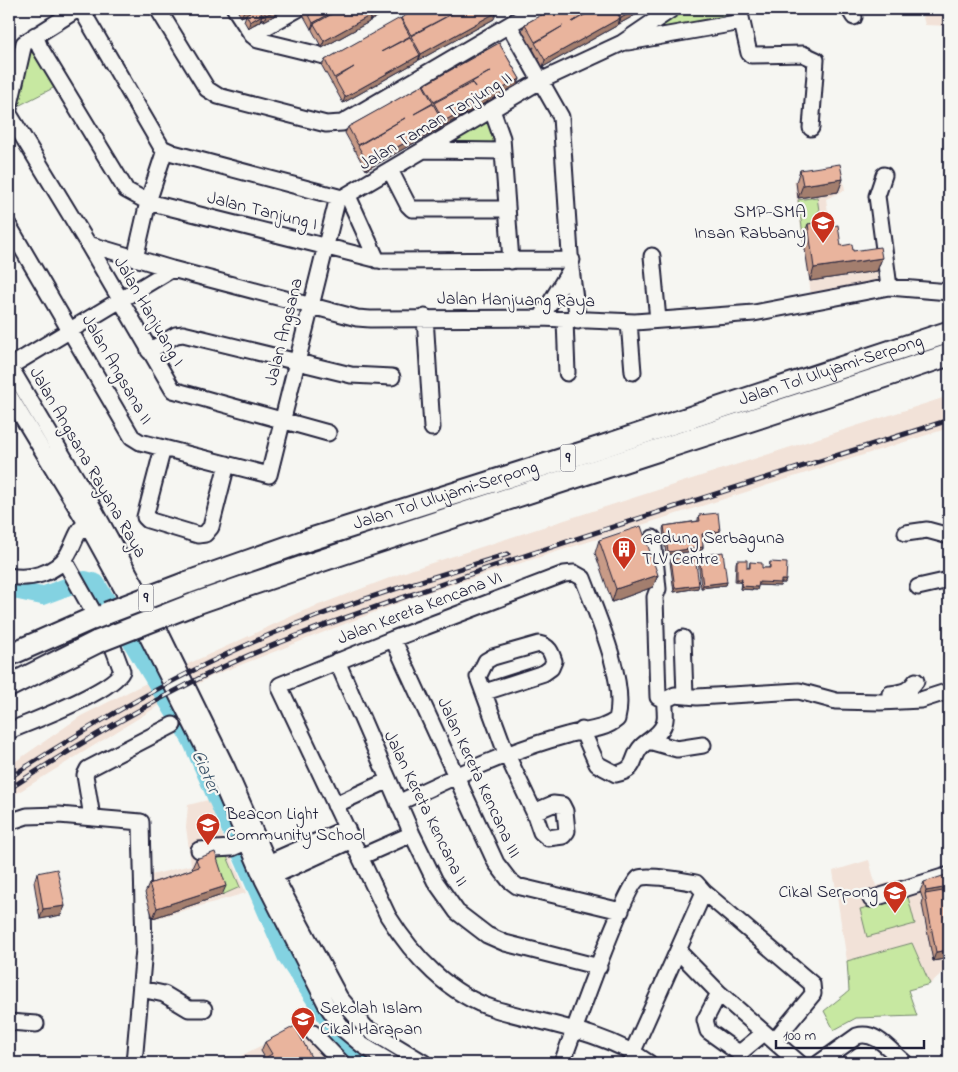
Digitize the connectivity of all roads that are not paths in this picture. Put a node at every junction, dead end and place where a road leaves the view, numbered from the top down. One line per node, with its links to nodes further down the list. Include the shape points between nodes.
1 (79, 9): 11 (street); 18 (street)
2 (158, 9): 9 (street, via 207,89 227,99 326,124 342,122)
3 (235, 9): 10 (street)
4 (298, 9): 10 (street)
5 (404, 9): 10 (street, via 324,56 258,40)
6 (536, 9): 9 (street)
7 (672, 9): 12 (street)
8 (740, 15): 12 (street); 17 (street, via 751,55 803,54 816,60)
9 (509, 25): 13 (street)
10 (252, 35)
11 (35, 36): 14 (street, via 24,43); 24 (street, Jalan Tanjung I, via 126,190)
12 (622, 43): 13 (street, Jalan Taman Tanjung II)
13 (546, 79): 15 (street, Jalan Taman Tanjung II); 33 (street, via 561,117)
14 (9, 109)
15 (492, 110): 19 (street, Jalan Taman Tanjung II); 20 (street, via 500,130)
16 (9, 114): 27 (street, Jalan Hanjuang I)
17 (811, 128)
18 (165, 150): 23 (street, via 253,176); 24 (street)
19 (423, 150): 20 (street); 21 (street, Jalan Taman Tanjung II)
20 (503, 151): 25 (street)
21 (390, 170): 23 (street, Jalan Taman Tanjung II); 25 (street, via 412,208)
22 (884, 175): 35 (street, via 877,196)
23 (343, 197): 28 (street, Jalan Angsana); 31 (street)
24 (148, 202): 28 (street, Jalan Tanjung I); 30 (street)
25 (507, 208): 32 (street)
26 (9, 226): 44 (street, Jalan Angsana II)
27 (88, 244): 30 (street, Jalan Hanjuang Raya); 37 (street, Jalan Hanjuang I)
28 (326, 247): 31 (street, Jalan Tanjung I); 38 (street, Jalan Angsana)
29 (652, 256): 42 (street)
30 (135, 259): 34 (street, Jalan Hanjuang Raya)
31 (377, 260): 32 (street, Jalan Tanjung I)
32 (511, 261): 33 (street, Jalan Tanjung I)
33 (572, 265): 40 (street); 41 (street)
34 (172, 269): 37 (street); 38 (street, Jalan Hanjuang Raya)
35 (890, 287): 36 (street, Jalan Hanjuang Raya); 42 (street, Jalan Hanjuang Raya, via 754,313)
36 (949, 292)
37 (120, 301): 44 (street); 46 (street, Jalan Hanjuang I)
38 (311, 305): 39 (street, Jalan Hanjuang Raya, via 357,318); 48 (street, Jalan Angsana)
39 (425, 317): 40 (street, Jalan Hanjuang Raya); 55 (street)
40 (541, 318): 41 (street, Jalan Hanjuang Raya)
41 (572, 320): 43 (street, Jalan Hanjuang Raya); 51 (street)
42 (658, 320): 43 (street, Jalan Hanjuang Raya)
43 (629, 322): 50 (street)
44 (71, 330): 49 (street); 57 (street, Jalan Angsana II, via 132,437)
45 (949, 332): 69 (highway, Jalan Tol Ulujami–Serpong / 9, bridge, via 305,541)
46 (149, 351): 48 (street, via 176,335 184,334); 54 (street, Jalan Hanjuang I, via 170,386 180,393)
47 (949, 355): 72 (highway, Jalan Tol Ulujami–Serpong / 9, bridge, via 312,563)
48 (297, 362): 52 (street, via 351,375); 54 (street, Jalan Angsana)
49 (9, 366): 60 (street, Jalan Angsana Rayana Raya)
50 (633, 372)
51 (567, 373)
52 (392, 377)
53 (9, 395): 60 (street, Jalan Angsana Rayana Raya)
54 (282, 419): 56 (street, Jalan Hanjuang I); 59 (street, Jalan Angsana)
55 (432, 428)
56 (328, 432)
57 (163, 448): 58 (street, Jalan Angsana II); 58 (street, via 145,517 198,535 206,534 211,527)
58 (227, 464): 59 (street, Jalan Angsana II)
59 (268, 475)
60 (92, 519): 64 (street, via 79,528); 68 (street, Jalan Angsana Rayana Raya)
61 (906, 532): 62 (street, via 927,530)
62 (949, 536)
63 (653, 538): 82 (street, via 658,589 655,598 658,697)
64 (64, 560): 65 (street, via 40,575 28,578); 86 (street, via 120,660 122,671 119,677 90,695)
65 (9, 576)
66 (949, 580): 67 (street)
67 (918, 587)
68 (142, 609): 90 (street); 90 (street, via 188,718)
69 (89, 620): 73 (highway); 74 (highway)
70 (393, 638): 75 (street, Jalan Kereta Kencana VI); 85 (street, Jalan Kereta Kencana VI, via 574,573 583,578 602,627 619,698 617,719 610,725); 91 (street, Jalan Kereta Kencana III)
71 (683, 638): 81 (street)
72 (97, 642): 76 (highway); 78 (highway)
73 (9, 646)
74 (9, 655)
75 (337, 661): 92 (street, Jalan Kereta Kencana II); 94 (street, Jalan Kereta Kencana VI, via 280,685)
76 (9, 680)
77 (916, 681): 83 (street, via 909,690 902,694 892,693)
78 (9, 686)
79 (485, 692): 79 (street, via 478,683 478,677 486,661 539,644 550,650 554,661 548,671); 89 (street)
80 (947, 694): 83 (street, via 921,700)
81 (685, 696): 82 (street, via 672,695); 83 (street, via 799,691 836,701)
82 (665, 700): 87 (street, via 664,725)
83 (880, 702)
84 (173, 726): 96 (street, via 88,769 85,775)
85 (582, 730): 87 (street, via 597,764 616,774 629,768 640,748); 89 (street)
86 (9, 731)
87 (649, 741): 88 (street, via 673,749)
88 (703, 745)
89 (506, 753): 91 (street); 95 (street)
90 (222, 771): 100 (street); 103 (street)
91 (455, 776): 93 (street); 107 (street, Jalan Kereta Kencana III, via 496,863 509,880 517,886)
92 (387, 782): 93 (street, Jalan Kereta Kencana II); 94 (street)
93 (398, 803): 99 (street, Jalan Kereta Kencana II)
94 (336, 805): 98 (street)
95 (534, 812)
96 (92, 817): 97 (street, via 59,814 27,816); 110 (street, via 141,822 144,949)
97 (9, 822)
98 (349, 834): 102 (street); 103 (street)
99 (412, 834): 102 (street); 109 (street, Jalan Kereta Kencana II, via 446,897 471,924 505,943)
100 (240, 845): 101 (street); 103 (street)
101 (199, 850)
102 (360, 857): 115 (street, via 388,916 407,946 429,968 481,1004)
103 (266, 872): 121 (street, via 336,1021 353,1039); 122 (street, via 347,1008 377,1036)
104 (949, 875): 106 (street)
105 (704, 892): 107 (street, via 696,882 644,877 635,882); 108 (street); 117 (street, via 814,988 813,994)
106 (871, 899)
107 (621, 910): 109 (street)
108 (678, 951): 111 (street); 118 (street)
109 (599, 967): 115 (street)
110 (141, 989): 112 (street, via 164,994 189,1009); 119 (street)
111 (719, 993): 117 (street); 117 (street, via 705,1020 708,1031 736,1051)
112 (204, 1009)
113 (9, 1022): 114 (street)
114 (36, 1024)
115 (575, 1029): 118 (street); 123 (street)
116 (313, 1033): 120 (street)
117 (769, 1037): 125 (street)
118 (633, 1051): 124 (street)
119 (134, 1063)
120 (342, 1063)
121 (392, 1063)
122 (424, 1063)
123 (562, 1063)
124 (650, 1063)
125 (799, 1063)
126 (818, 1063): 127 (street, via 865,1034 873,1035)
127 (905, 1063)

